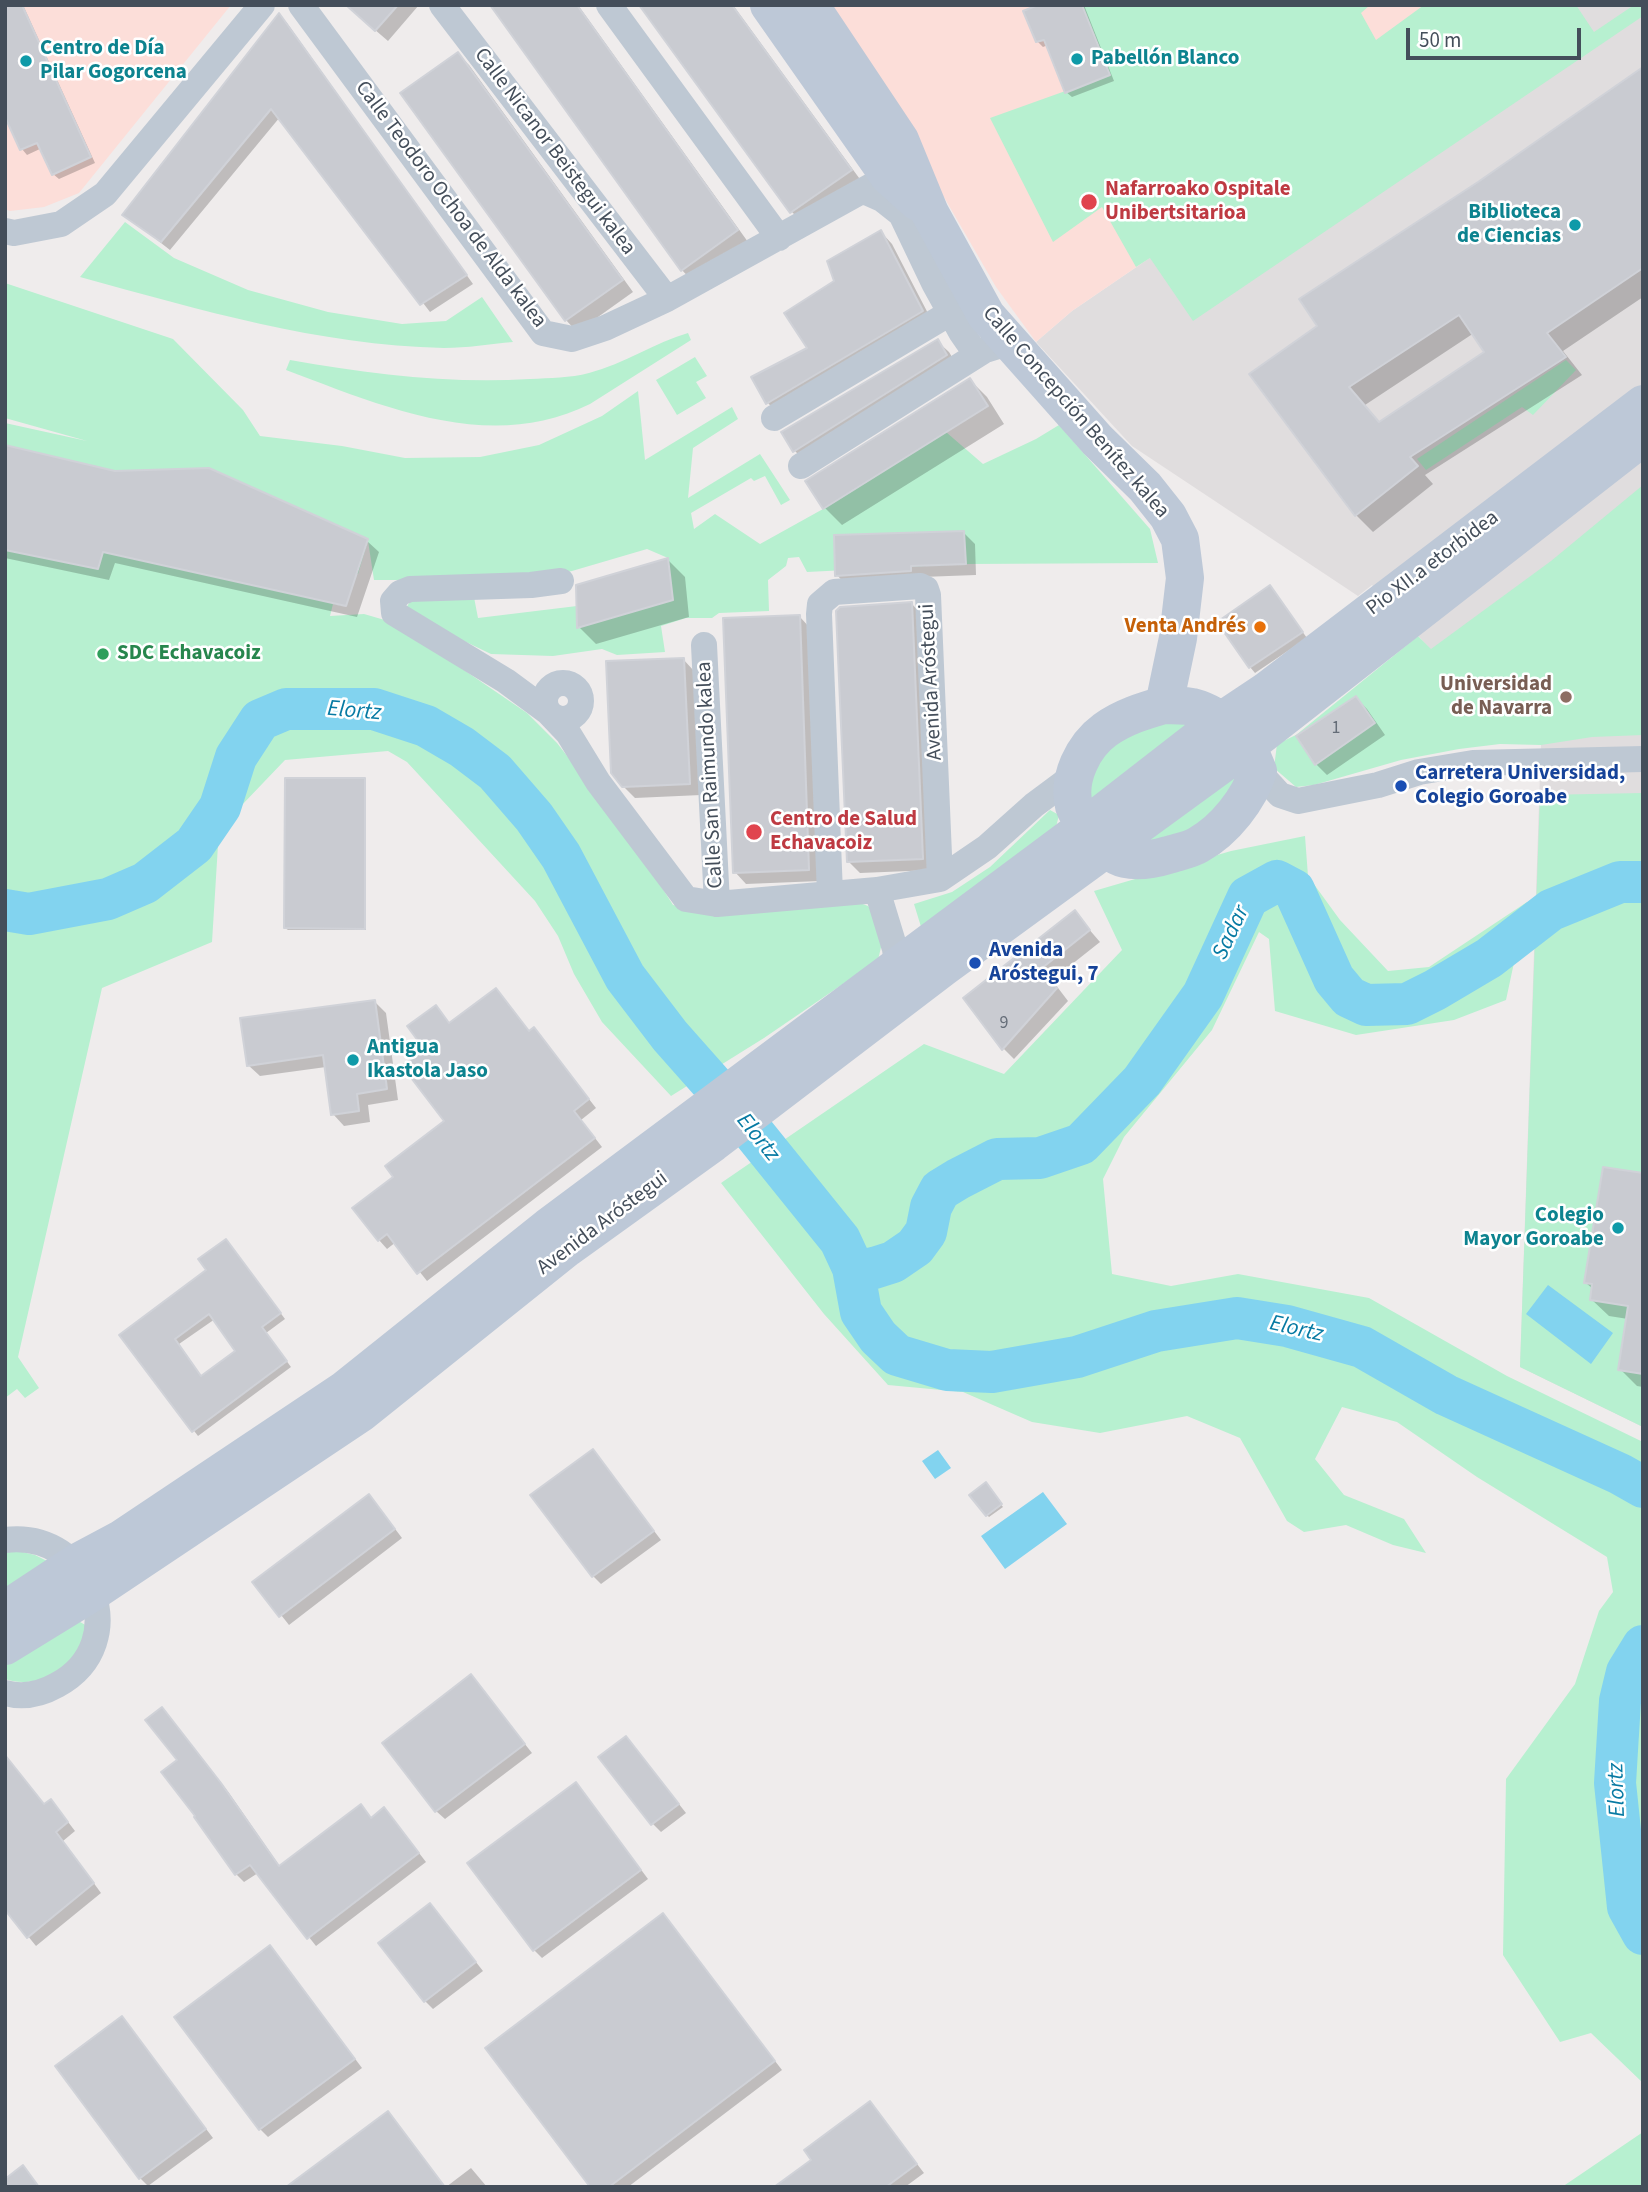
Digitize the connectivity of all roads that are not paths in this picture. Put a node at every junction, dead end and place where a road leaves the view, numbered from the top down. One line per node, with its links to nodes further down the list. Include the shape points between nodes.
1 (262, 5): 9 (street, via 105,194 61,224)
2 (301, 5): 11 (street, Calle Teodoro Ochoa de Alda kalea, via 543,333 572,339)
3 (442, 5): 11 (street, Calle Nicanor Beistegui kalea)
4 (609, 5): 10 (street)
5 (769, 5): 7 (main road, Calle Concepción Benítez kalea)
6 (810, 5): 8 (main road, Calle Concepción Benítez kalea, via 900,139)
7 (876, 184): 8 (main road, Calle Concepción Benítez kalea); 10 (street, Calle Teodoro Ochoa de Alda kalea); 12 (street, Calle Concepción Benítez kalea, via 882,199 901,214)
8 (930, 213): 13 (main road, Calle Concepción Benítez kalea, via 986,315)
9 (5, 231)
10 (779, 238): 11 (street, Calle Teodoro Ochoa de Alda kalea)
11 (667, 299)
12 (950, 313): 13 (street, Calle Concepción Benítez kalea); 15 (street)
13 (994, 349): 17 (street); 21 (main road, Calle Concepción Benítez kalea, via 1145,487 1180,538 1185,578)
14 (1643, 404): 22 (main road, Pio XII.a etorbidea, via 1266,691)
15 (774, 418)
16 (1643, 438): 22 (main road, Pio XII.a etorbidea)
17 (801, 466)
18 (561, 582): 20 (street, via 410,589 393,601 394,613 506,681)
19 (704, 645): 30 (street, Calle San Raimundo kalea)
20 (550, 699): 23 (street); 23 (street, via 559,718 571,717 580,702)
21 (1164, 705): 22 (main road, via 1192,707); 25 (main road, via 1133,713 1103,731)
22 (1242, 746): 24 (street, via 1280,795 1298,801 1473,763); 26 (main road, Avenida Aróstegui); 26 (main road, via 1253,787 1221,827 1198,845 1151,860 1125,859)
23 (580, 751): 30 (street, via 686,899)
24 (1643, 759)
25 (1073, 776): 26 (main road, via 1074,807); 27 (street, via 987,848)
26 (1096, 837): 31 (main road, Avenida Aróstegui); 32 (main road, Avenida Aróstegui)
27 (940, 879): 28 (street); 29 (street, Avenida Aróstegui, via 926,589 834,592 820,604 819,614)
28 (877, 890): 29 (street); 31 (street)
29 (830, 894): 30 (street)
30 (717, 904)
31 (897, 965): 32 (main road, Avenida Aróstegui)
32 (792, 1063): 34 (main road, Avenida Aróstegui, via 703,1130 548,1227 344,1390 121,1539)
33 (5, 1539): 34 (street, via 50,1545)
34 (85, 1577): 35 (main road, Avenida Aróstegui); 36 (main road, Avenida Aróstegui); 37 (street, via 97,1609 97,1628 80,1667 45,1692)
35 (5, 1610)
36 (5, 1646)
37 (5, 1693)

